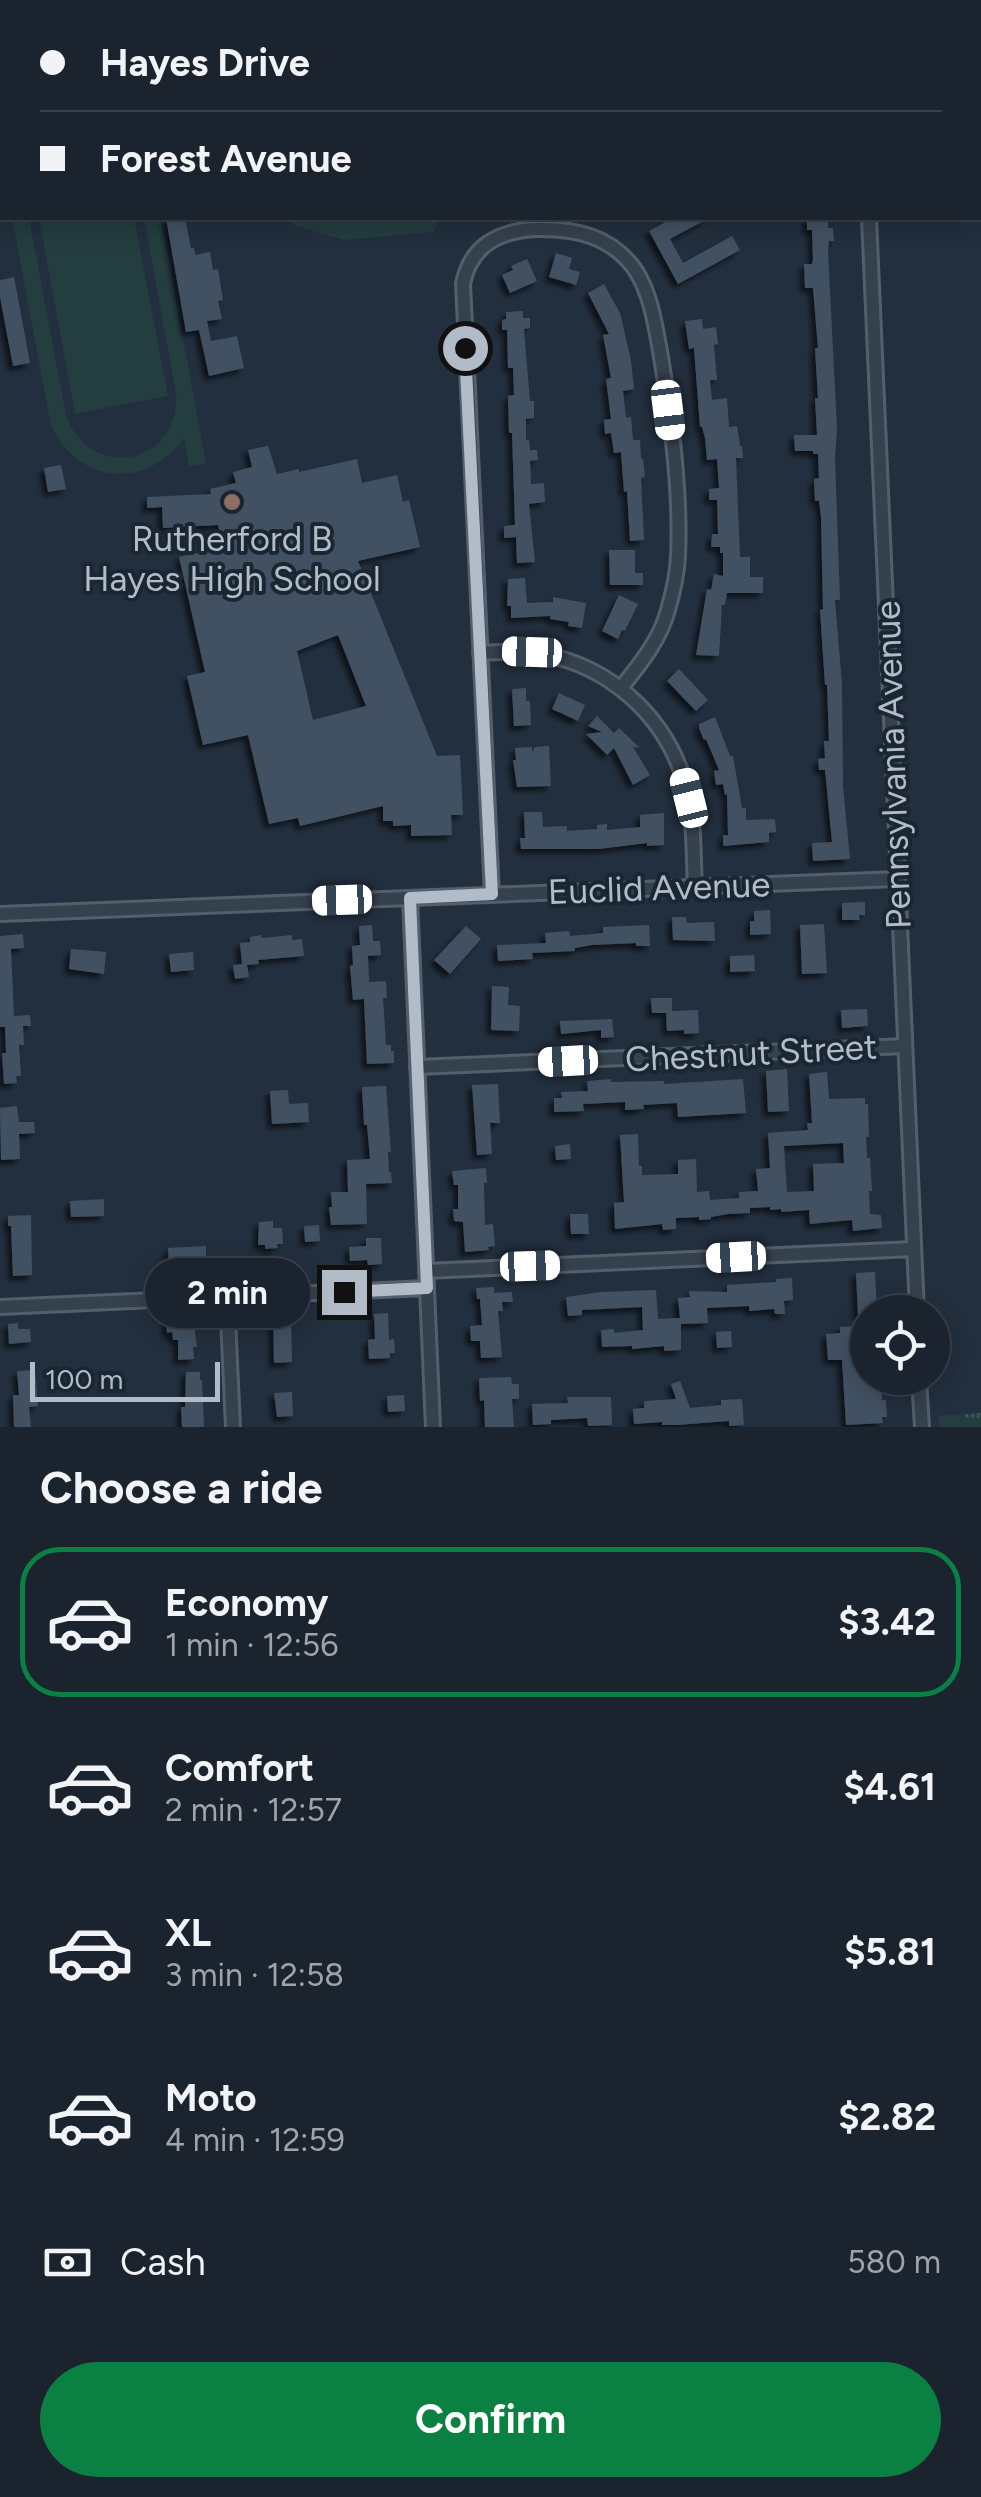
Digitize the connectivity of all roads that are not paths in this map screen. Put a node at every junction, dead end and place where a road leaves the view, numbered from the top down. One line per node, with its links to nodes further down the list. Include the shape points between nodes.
1 (869, 220): 4 (street, Pennsylvania Avenue)
2 (480, 653): 3 (street, via 545,654); 3 (street, via 463,284 470,261 494,238 567,229 613,248 633,268 651,308 665,382 675,472 675,581 652,647); 6 (street)
3 (622, 688): 5 (street, via 658,727 684,778)
4 (898, 879): 5 (street, Euclid Avenue); 9 (street, Pennsylvania Avenue)
5 (695, 886): 6 (street, Euclid Avenue)
6 (492, 894): 7 (street, Euclid Avenue)
7 (410, 898): 8 (street, Euclid Avenue); 10 (street)
8 (0, 914)
9 (905, 1046): 10 (street, Chestnut Street); 11 (street, Pennsylvania Avenue)
10 (417, 1068): 12 (street)
11 (914, 1249): 12 (street); 14 (street, Pennsylvania Avenue)
12 (426, 1271): 13 (street)
13 (427, 1288): 15 (street); 19 (street)
14 (915, 1295)
15 (226, 1296): 16 (street); 18 (street)
16 (0, 1307)
17 (921, 1395): 20 (street)
18 (233, 1427)
19 (433, 1427)
20 (922, 1427)

